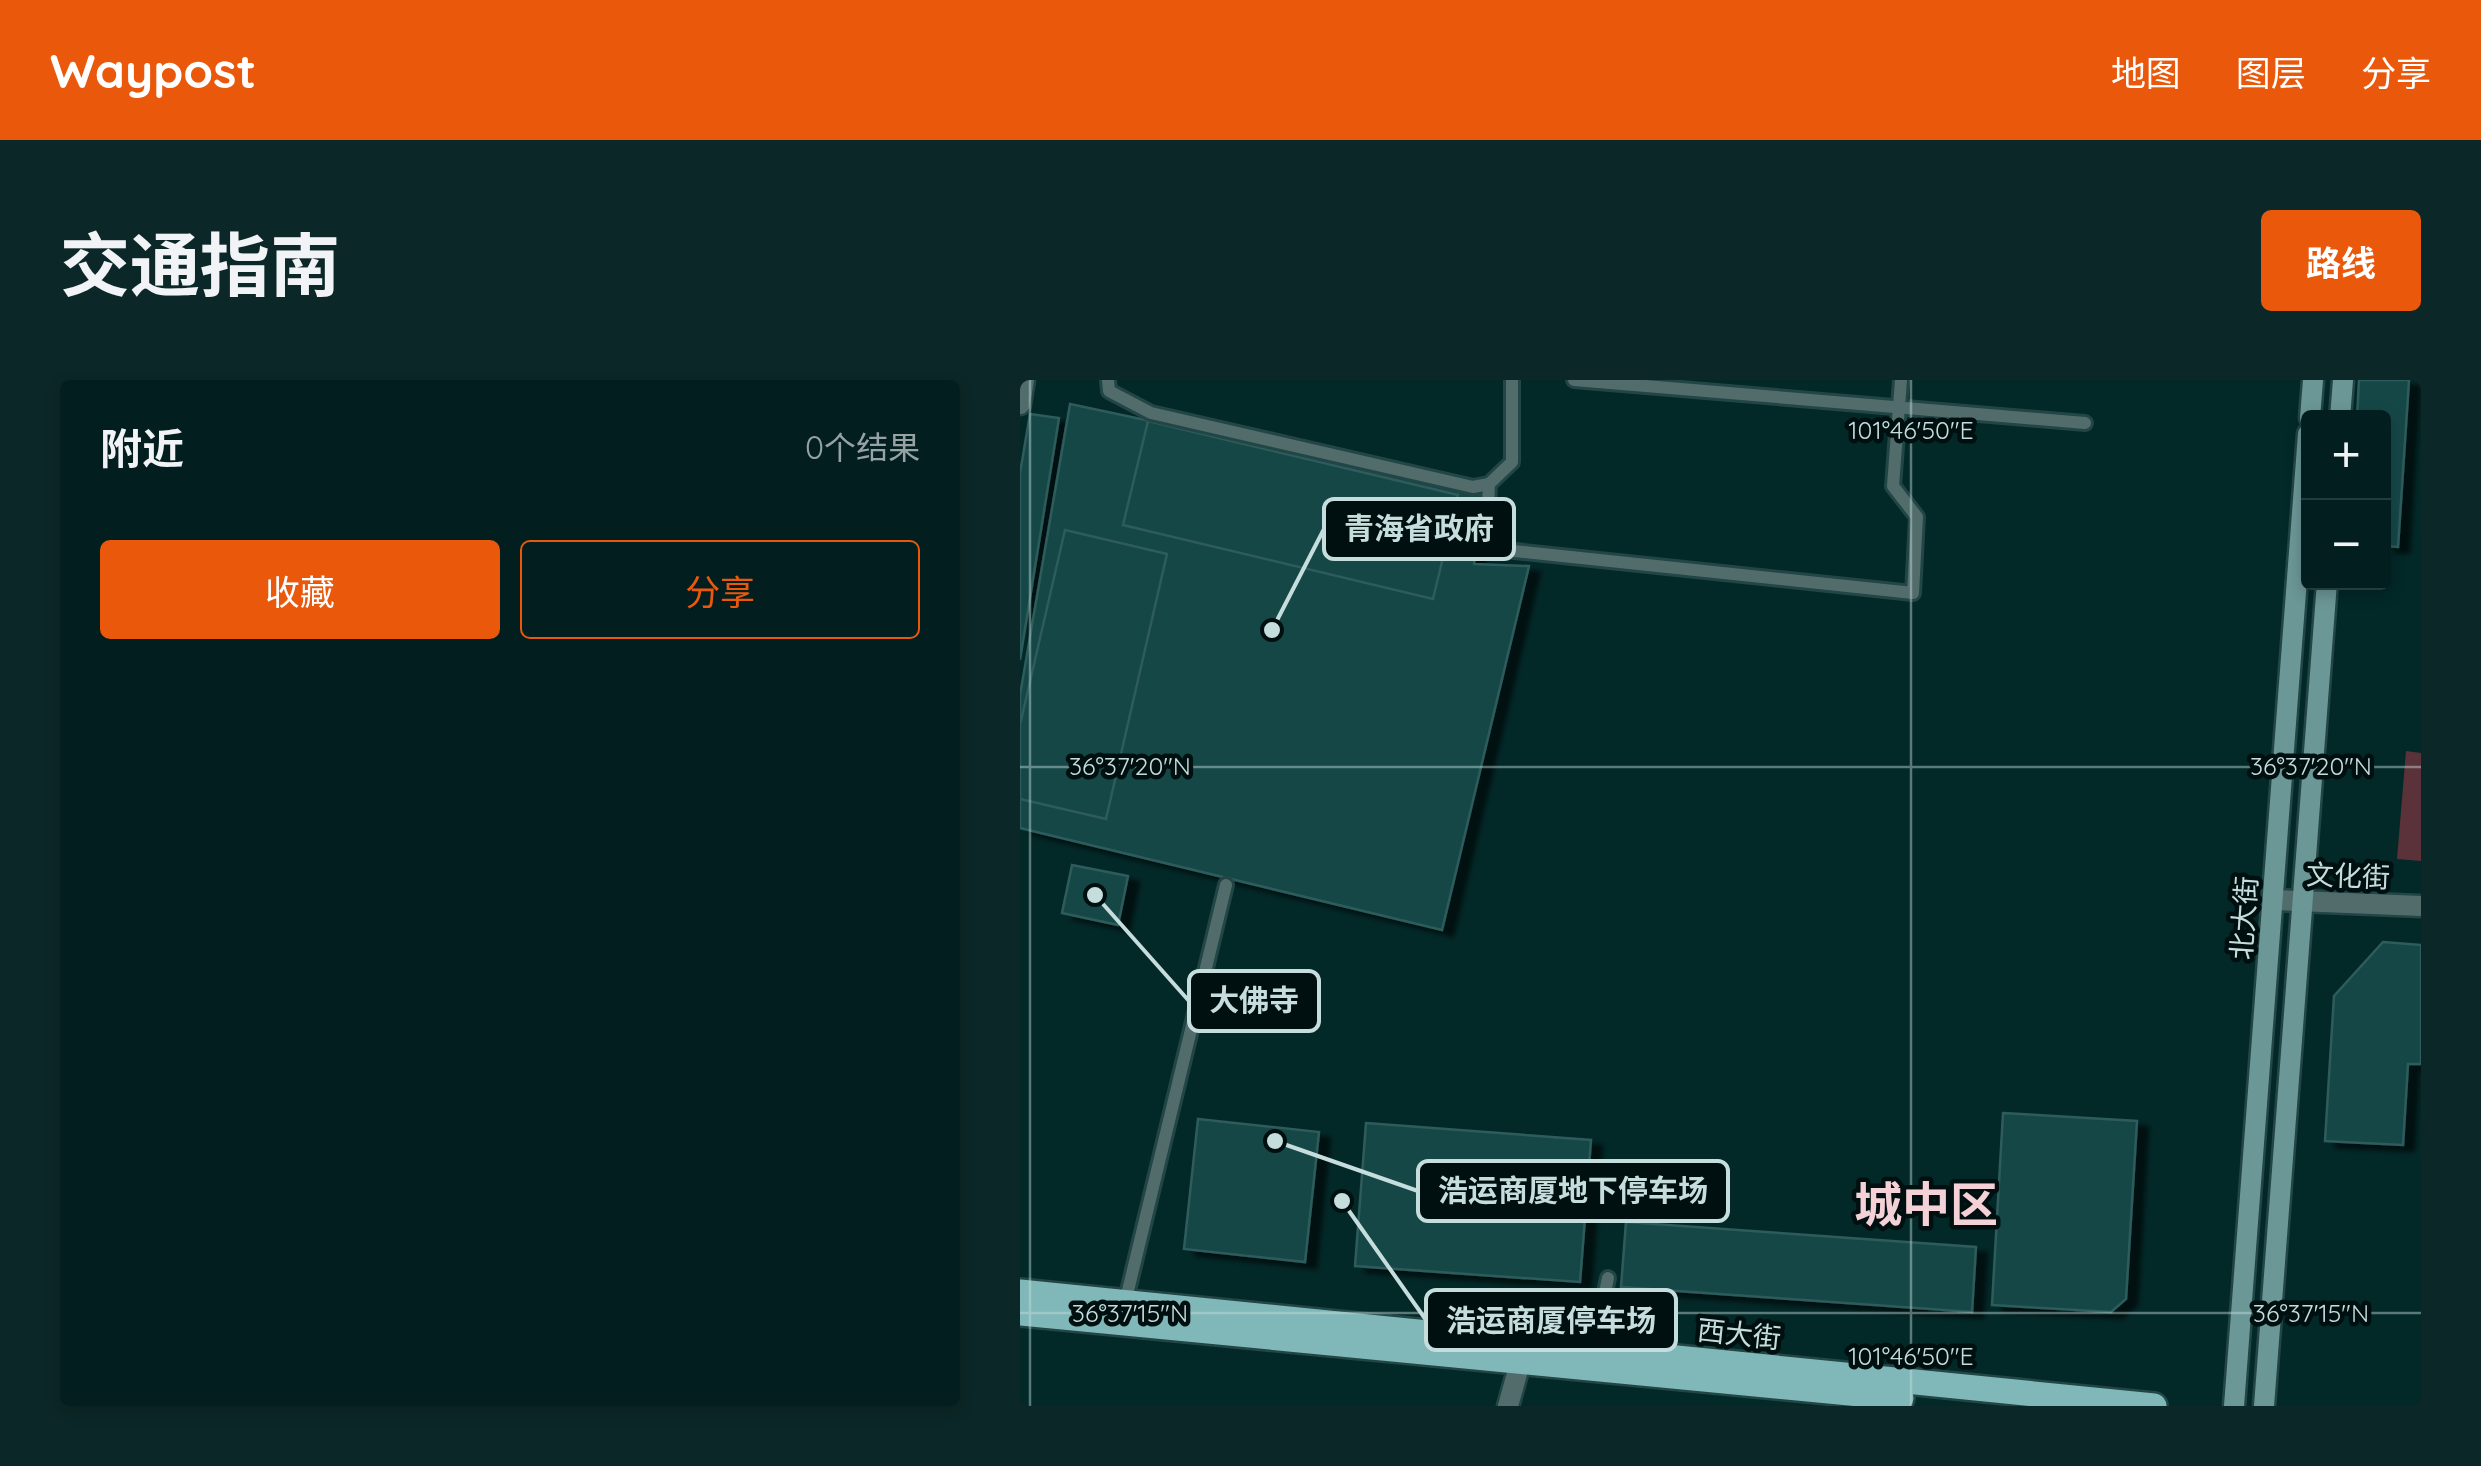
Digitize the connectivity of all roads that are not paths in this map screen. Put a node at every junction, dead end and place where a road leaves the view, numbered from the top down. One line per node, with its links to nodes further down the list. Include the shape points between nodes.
1 (1024, 380): 8 (street)
2 (1108, 380): 13 (lane, via 1110,391 1151,413 1473,487)
3 (1512, 380): 13 (lane, via 1512,462)
4 (1574, 380): 9 (lane)
5 (1901, 380): 9 (lane)
6 (2313, 380): 10 (main road)
7 (2343, 380): 11 (main road)
8 (1020, 404)
9 (1896, 410): 12 (lane); 13 (lane, via 1894,486 1917,517 1913,593 1496,549 1487,527)
10 (2311, 410)
11 (2341, 410)
12 (2085, 422)
13 (1489, 484)
14 (2303, 500): 17 (main road, 北大街)
15 (2327, 590): 18 (main road, 北大街)
16 (1226, 886): 22 (lane)
17 (2273, 900): 18 (street, 文化街); 29 (main road, 北大街)
18 (2303, 902): 19 (street, 文化街); 30 (main road, 北大街)
19 (2421, 906)
20 (1608, 1278): 24 (lane)
21 (1020, 1292): 22 (main road, 西大街)
22 (1125, 1303): 24 (main road, 西大街)
23 (1020, 1313): 25 (main road, 西大街)
24 (1593, 1350): 28 (main road, 西大街)
25 (1520, 1363): 26 (street); 27 (main road, 西大街)
26 (1508, 1406)
27 (1990, 1406)
28 (2154, 1406)
29 (2234, 1406)
30 (2264, 1406)

